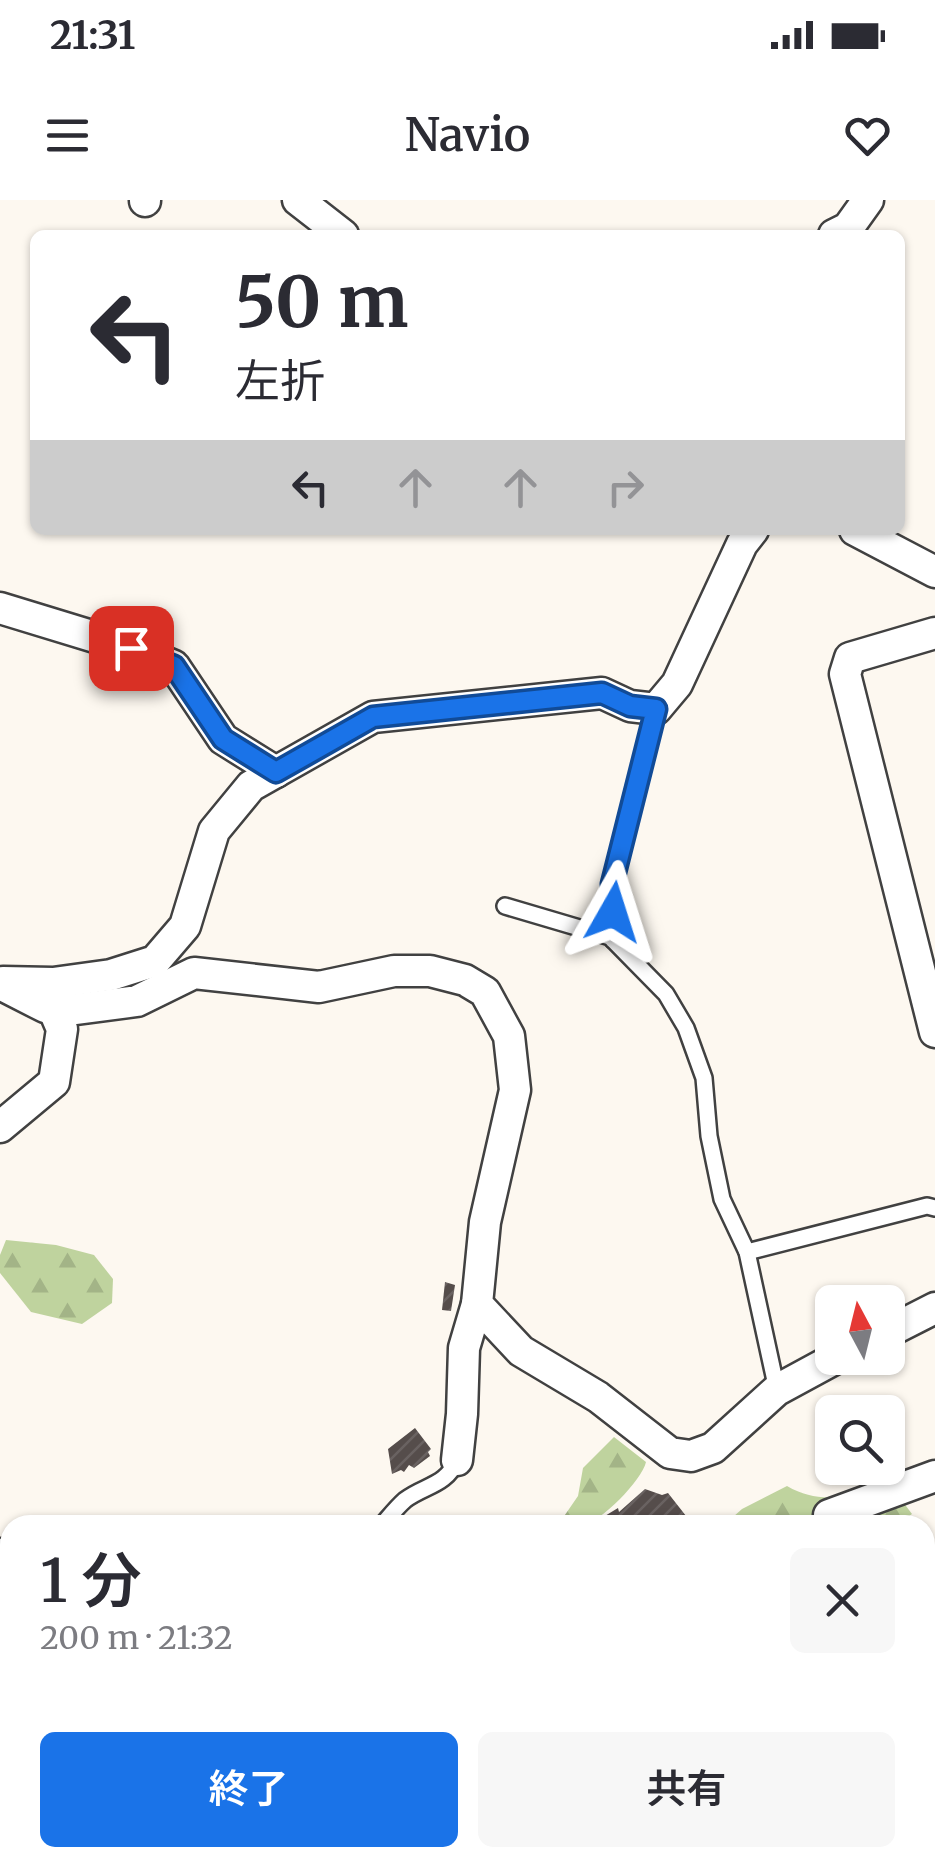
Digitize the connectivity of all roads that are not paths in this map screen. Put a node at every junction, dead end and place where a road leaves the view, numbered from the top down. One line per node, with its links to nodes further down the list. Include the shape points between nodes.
1 (298, 200): 3 (street)
2 (868, 200): 4 (street)
3 (337, 230)
4 (844, 230)
5 (749, 535): 10 (street, via 676,684)
6 (865, 535): 7 (street)
7 (935, 572)
8 (0, 608): 11 (street, via 174,666 223,739)
9 (935, 633): 16 (street, via 850,658 844,674)
10 (656, 709): 11 (street, via 602,693 373,717); 13 (lane, via 612,884)
11 (276, 772): 14 (street, via 250,786 214,831 185,926 155,961 111,975)
12 (505, 906): 13 (lane)
13 (613, 940): 19 (lane, via 666,994 686,1028 704,1078 722,1199)
14 (0, 983): 15 (street)
15 (53, 1008): 17 (street, via 62,1029 54,1082); 20 (street, via 137,1000 194,973 318,987 394,971 430,971 485,992 509,1036 515,1090 485,1222)
16 (935, 1032)
17 (0, 1127)
18 (935, 1208): 19 (lane)
19 (747, 1252): 24 (lane)
20 (476, 1304): 24 (street, via 521,1351 598,1397 670,1453 691,1456 713,1448); 25 (street, via 464,1348)
21 (935, 1308): 22 (street)
22 (905, 1323)
23 (815, 1369): 24 (street)
24 (777, 1390)
25 (457, 1460): 27 (lane, via 451,1474)
26 (935, 1476): 28 (street)
27 (392, 1515)
28 (829, 1515)

